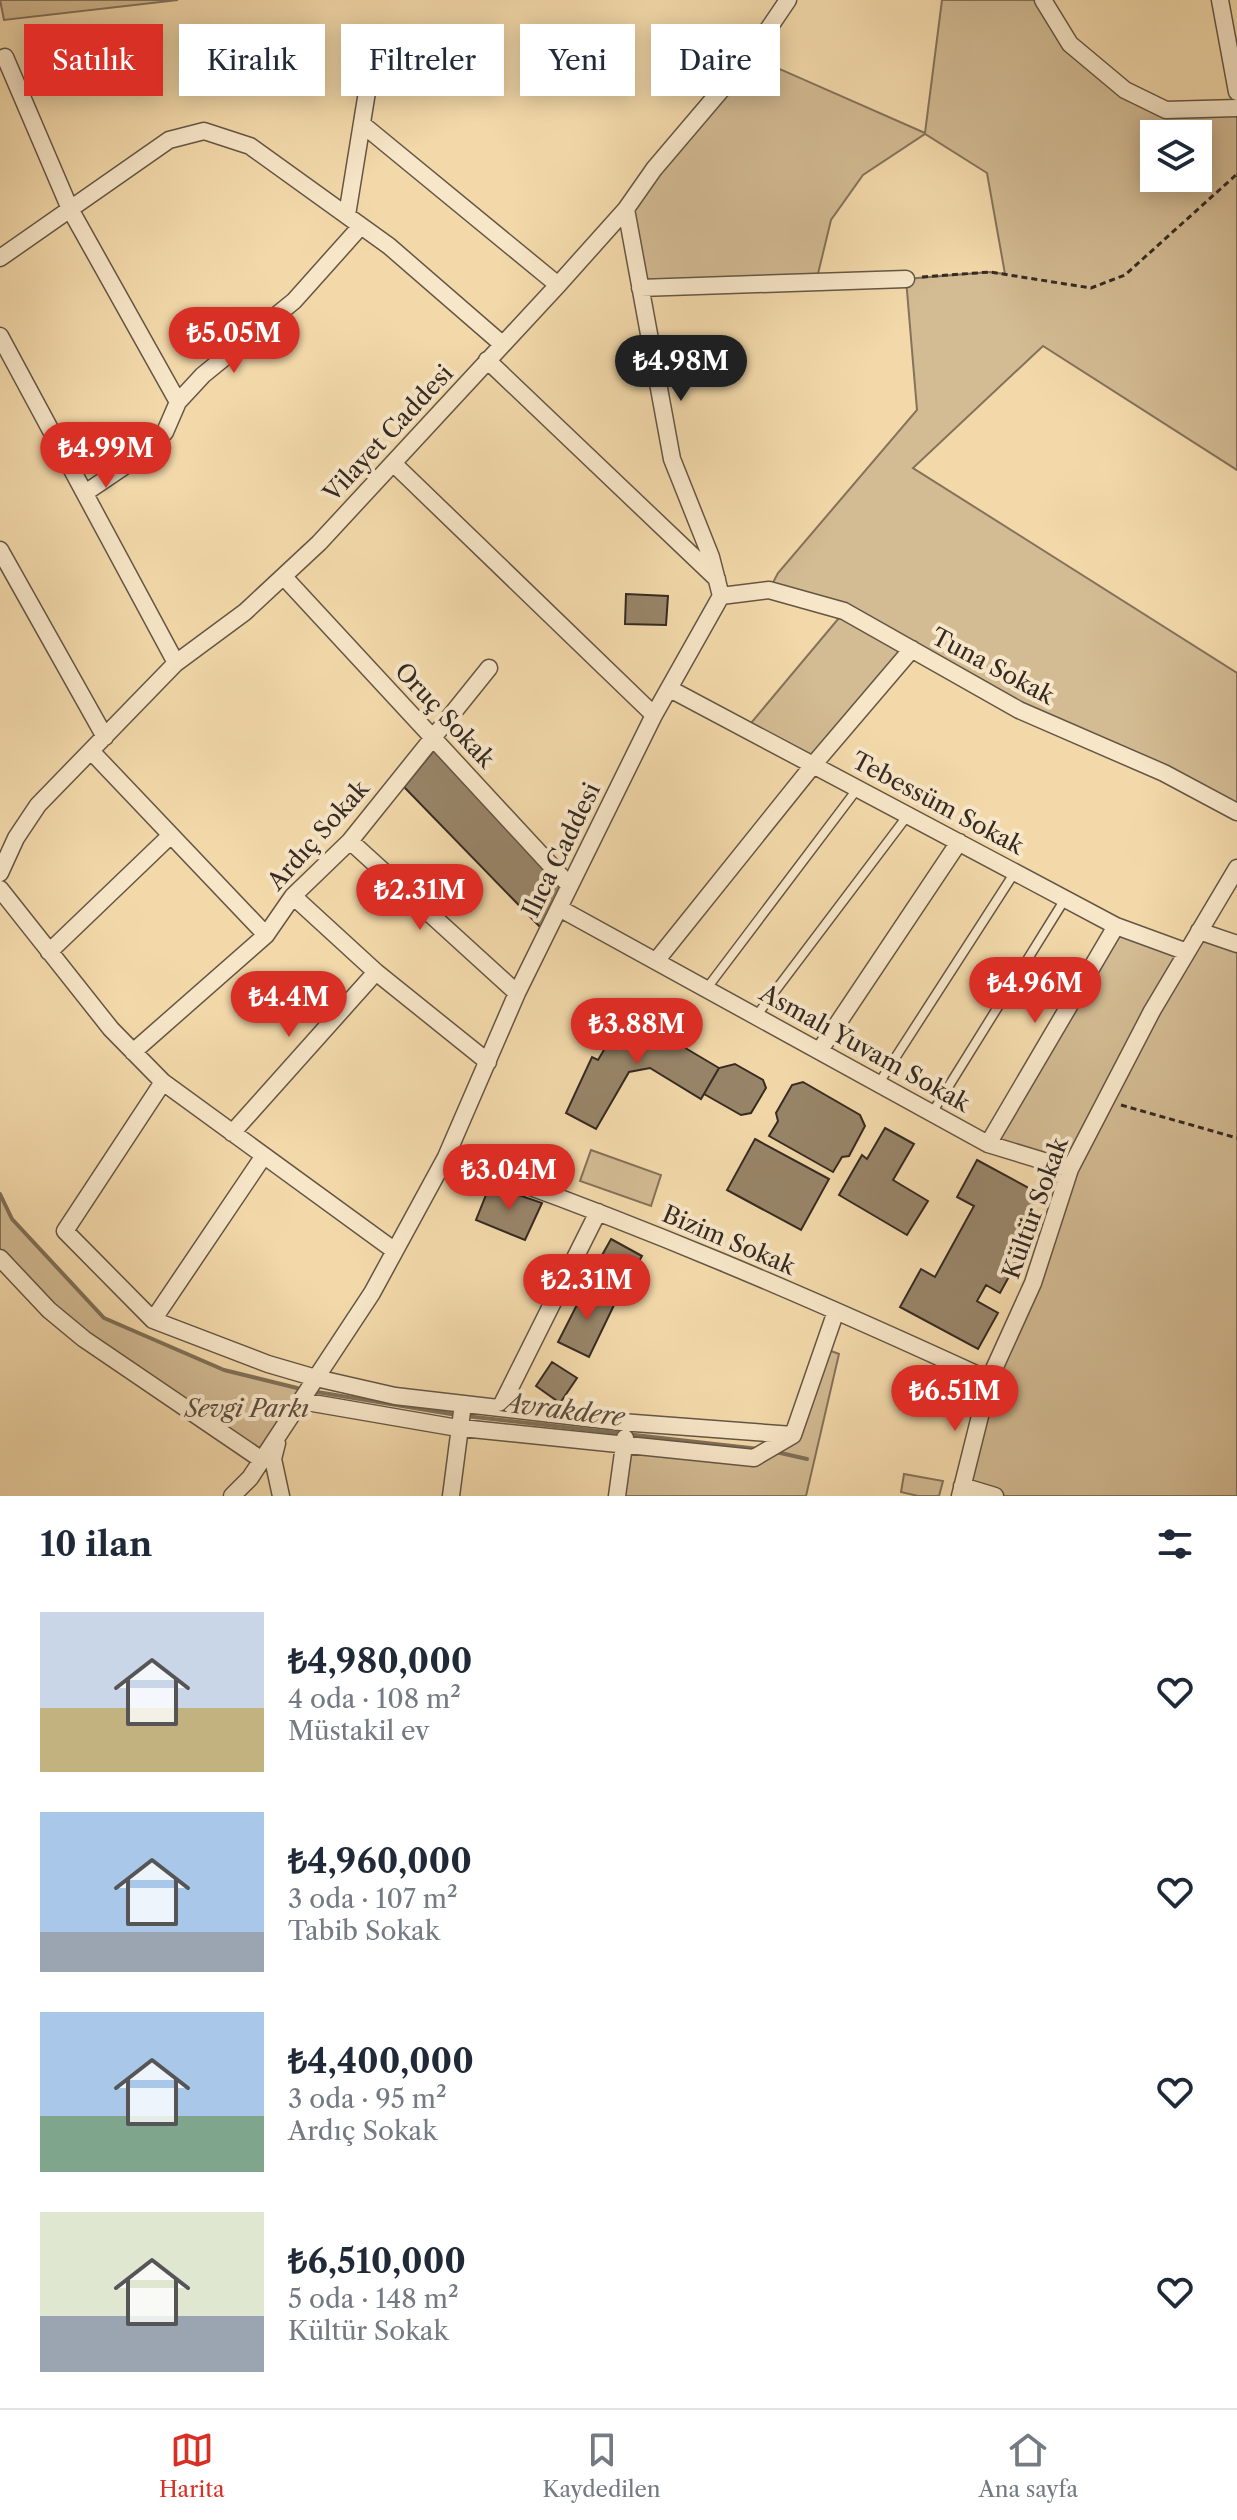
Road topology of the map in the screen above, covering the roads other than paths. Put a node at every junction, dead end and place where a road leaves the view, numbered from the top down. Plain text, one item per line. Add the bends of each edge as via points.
1 (788, 0) edge
2 (1043, 0) edge
3 (1220, 0) edge
4 (5, 57) dead end
5 (1237, 92) edge
6 (366, 96) edge
7 (1237, 108) edge
8 (362, 124) junction
9 (70, 209) junction
10 (626, 209) junction
11 (354, 220) junction
12 (0, 258) edge
13 (906, 279) road end
14 (558, 285) junction
15 (640, 288) junction
16 (0, 336) edge
17 (502, 344) junction
18 (487, 360) junction
19 (178, 402) junction
20 (394, 464) junction
21 (85, 493) junction
22 (0, 550) edge
23 (284, 577) junction
24 (719, 588) junction
25 (912, 649) junction
26 (176, 663) junction
27 (489, 668) dead end
28 (670, 689) junction
29 (654, 715) junction
30 (105, 737) junction
31 (434, 737) junction
32 (91, 751) junction
33 (814, 764) junction
34 (858, 788) junction
35 (1237, 812) edge
36 (908, 814) junction
37 (171, 835) junction
38 (350, 841) junction
39 (959, 842) junction
40 (1237, 868) edge
41 (1015, 872) junction
42 (0, 873) edge
43 (570, 886) junction
44 (0, 889) edge
45 (293, 896) junction
46 (1065, 899) junction
47 (559, 908) junction
48 (1116, 926) junction
49 (1199, 931) junction
50 (266, 935) junction
51 (1237, 944) edge
52 (49, 952) junction
53 (1187, 952) junction
54 (656, 961) junction
55 (376, 972) junction
56 (707, 988) junction
57 (517, 993) junction
58 (757, 1015) junction
59 (820, 1050) junction
60 (133, 1052) junction
61 (488, 1062) junction
62 (163, 1082) junction
63 (879, 1083) junction
64 (932, 1113) junction
65 (232, 1133) junction
66 (988, 1144) junction
67 (263, 1157) junction
68 (446, 1157) junction
69 (1070, 1169) junction
70 (598, 1212) junction
71 (395, 1251) junction
72 (0, 1258) edge
73 (836, 1311) junction
74 (153, 1320) junction
75 (316, 1378) junction
76 (989, 1380) junction
77 (301, 1401) junction
78 (463, 1404) junction
79 (500, 1408) junction
80 (627, 1423) junction
81 (460, 1428) junction
82 (280, 1433) junction
83 (793, 1435) junction
84 (624, 1446) junction
85 (262, 1460) junction
86 (961, 1491) edge
87 (232, 1496) edge
88 (281, 1496) edge
89 (451, 1496) edge
90 (617, 1496) edge
91 (995, 1496) edge

1 - 10 street, Vilayet Caddesi via 750,56
2 - 7 street via 1070,44 1125,90 1166,110
3 - 5 street
4 - 9 street
6 - 8 street
8 - 11 street
8 - 14 street
9 - 11 street via 169,140 204,131 250,146
9 - 12 street
9 - 19 street
10 - 14 street, Vilayet Caddesi
10 - 15 street
11 - 17 street
11 - 19 street via 294,301
13 - 15 street
14 - 17 street, Vilayet Caddesi
15 - 24 street via 672,459
16 - 21 street
17 - 18 street, Vilayet Caddesi
18 - 20 street, Vilayet Caddesi
18 - 24 street
19 - 21 street via 165,432 150,449
20 - 23 street, Vilayet Caddesi
20 - 29 street
21 - 26 street
22 - 30 street
23 - 26 street, Vilayet Caddesi
23 - 31 street, Oruç Sokak
24 - 25 street, Tuna Sokak via 769,590 844,611
24 - 28 street, Ilıca Caddesi
25 - 33 street
25 - 35 street, Tuna Sokak via 1019,710 1164,773
26 - 30 street, Vilayet Caddesi
27 - 31 street, Ardıç Sokak
28 - 29 street, Ilıca Caddesi
28 - 33 street, Tebessüm Sokak
29 - 43 street, Ilıca Caddesi
30 - 32 street, Vilayet Caddesi
31 - 38 street, Ardıç Sokak
31 - 43 street, Oruç Sokak
32 - 37 street
32 - 42 street, Vilayet Caddesi via 38,805
33 - 34 street, Tebessüm Sokak
33 - 54 street
34 - 36 street, Tebessüm Sokak
34 - 56 lane
36 - 39 street, Tebessüm Sokak
36 - 58 lane
37 - 50 street
37 - 52 street
38 - 45 street, Ardıç Sokak
38 - 57 street
39 - 41 street, Tebessüm Sokak
39 - 59 street
40 - 49 street, Kültür Sokak
41 - 46 street, Tebessüm Sokak
41 - 63 lane
43 - 47 street, Ilıca Caddesi
44 - 52 street
45 - 50 street, Ardıç Sokak
45 - 55 street
46 - 48 street, Tebessüm Sokak
46 - 64 lane
47 - 54 street, Asmalı Yuvam Sokak
47 - 57 street, Ilıca Caddesi
48 - 53 street, Tebessüm Sokak
48 - 66 street
49 - 51 street
49 - 53 street, Kültür Sokak
50 - 60 street, Ardıç Sokak
52 - 60 street
53 - 69 street, Kültür Sokak
54 - 56 street, Asmalı Yuvam Sokak
55 - 61 street
55 - 65 street
56 - 58 street, Asmalı Yuvam Sokak
57 - 61 street, Ilıca Caddesi
58 - 59 street, Asmalı Yuvam Sokak
59 - 63 street, Asmalı Yuvam Sokak
60 - 62 street
61 - 68 street, Ilıca Caddesi
62 - 65 street
62 - 74 street via 65,1231
63 - 64 street, Asmalı Yuvam Sokak
64 - 66 street, Asmalı Yuvam Sokak
65 - 67 street
66 - 69 street, Asmalı Yuvam Sokak
67 - 71 street
67 - 74 street
68 - 70 street, Bizim Sokak
68 - 71 street, Ilıca Caddesi
69 - 76 street, Kültür Sokak via 1033,1283
70 - 73 street, Bizim Sokak
70 - 79 street
71 - 75 street, Ilıca Caddesi
72 - 85 street via 84,1339
73 - 76 street, Bizim Sokak
73 - 83 street
74 - 75 street
75 - 77 street, Ilıca Caddesi
75 - 78 street
76 - 86 street, Kültür Sokak
77 - 81 street
77 - 82 street, Ilıca Caddesi
78 - 79 street
78 - 81 street
79 - 80 street
80 - 83 street
80 - 84 street
81 - 84 street
81 - 89 street
82 - 85 street, Ilıca Caddesi
82 - 88 street via 273,1459
83 - 84 street via 754,1458
84 - 90 street
85 - 87 street, Ilıca Caddesi
86 - 91 street

